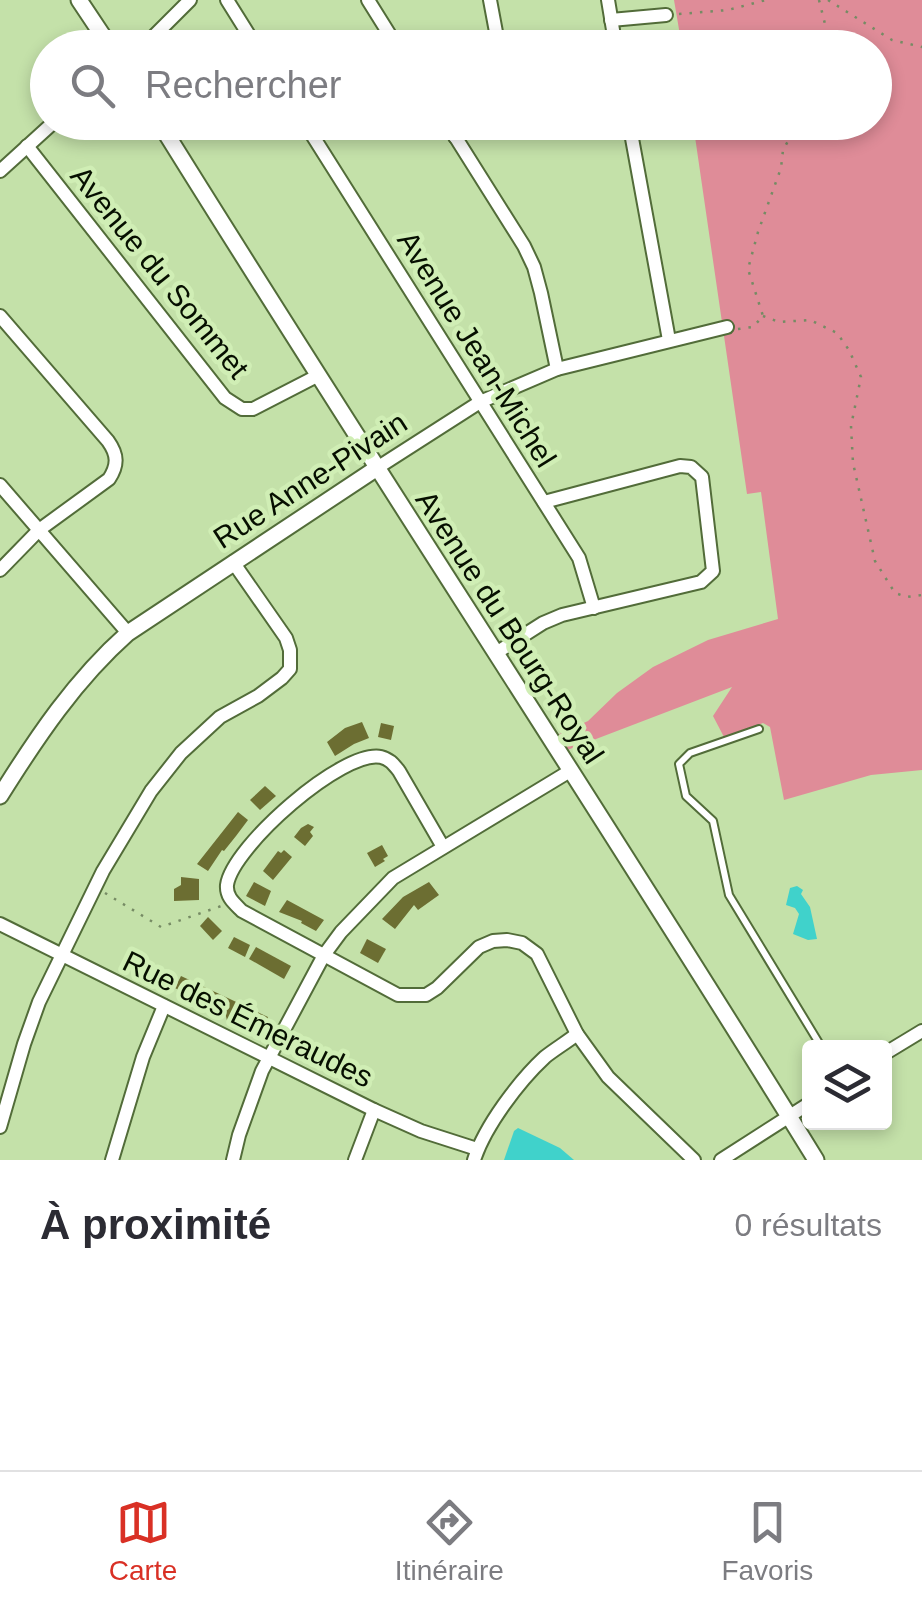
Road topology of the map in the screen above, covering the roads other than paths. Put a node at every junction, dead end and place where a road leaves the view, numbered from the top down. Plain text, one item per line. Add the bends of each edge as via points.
1 (80, 0) edge
2 (190, 0) edge
3 (227, 0) edge
4 (368, 0) edge
5 (490, 0) edge
6 (608, 0) edge
7 (666, 16) road end
8 (611, 20) junction
9 (100, 30) edge
10 (160, 30) edge
11 (246, 30) edge
12 (387, 30) edge
13 (496, 30) edge
14 (613, 30) edge
15 (34, 140) edge
16 (170, 140) edge
17 (315, 140) edge
18 (457, 140) edge
19 (631, 140) edge
20 (27, 146) junction
21 (0, 171) edge
22 (0, 316) edge
23 (727, 327) road end
24 (669, 340) junction
25 (558, 369) junction
26 (317, 376) junction
27 (480, 402) junction
28 (376, 468) junction
29 (0, 485) edge
30 (544, 502) junction
31 (39, 530) junction
32 (233, 562) junction
33 (0, 570) edge
34 (594, 608) junction
35 (128, 633) junction
36 (496, 653) junction
37 (758, 729) dead end
38 (570, 770) junction
39 (0, 796) edge
40 (443, 847) junction
41 (0, 924) edge
42 (62, 955) junction
43 (324, 955) junction
44 (164, 1006) junction
45 (922, 1030) edge
46 (577, 1034) junction
47 (817, 1040) edge
48 (892, 1049) edge
49 (270, 1057) junction
50 (802, 1108) edge
51 (374, 1110) junction
52 (789, 1117) junction
53 (0, 1128) edge
54 (476, 1154) edge
55 (112, 1160) edge
56 (232, 1160) edge
57 (355, 1160) edge
58 (694, 1160) edge
59 (721, 1160) edge
60 (816, 1160) edge

1 - 9 street
2 - 10 street
3 - 11 street
4 - 12 street
5 - 13 street
6 - 8 street
7 - 8 street
8 - 14 street
15 - 20 street
16 - 26 street, Avenue du Bourg-Royal
17 - 27 street, Avenue Jean-Michel
18 - 25 street via 534,267
19 - 24 street
20 - 21 street
20 - 26 street, Avenue du Sommet via 225,398 253,409
22 - 31 street via 108,442 116,460 109,479
23 - 24 street, Rue Anne-Pivain
24 - 25 street, Rue Anne-Pivain
25 - 27 street, Rue Anne-Pivain
26 - 28 street, Avenue du Bourg-Royal
27 - 28 street, Rue Anne-Pivain
27 - 30 street, Avenue Jean-Michel
28 - 32 street, Rue Anne-Pivain
28 - 36 street, Avenue du Bourg-Royal
29 - 31 street
30 - 34 street, Avenue Jean-Michel via 579,558
30 - 34 street via 680,466 702,478 714,572
31 - 33 street
31 - 35 street
32 - 35 street, Rue Anne-Pivain
32 - 42 street via 286,638 290,670 220,717 181,753 151,791
34 - 36 street via 543,623
35 - 39 street, Rue Anne-Pivain via 65,699
36 - 38 street, Avenue du Bourg-Royal
37 - 47 lane via 690,753 679,764 681,781 686,796 714,822 730,895
38 - 40 street
38 - 52 street, Avenue du Bourg-Royal
40 - 43 street via 393,878
40 - 43 street via 399,771 380,757 354,761 293,801 231,872 228,893 242,910
41 - 42 street, Rue des Émeraudes
42 - 44 street, Rue des Émeraudes
42 - 53 street via 39,1002
43 - 46 street via 398,995 412,996 437,988 480,947 522,943 537,954
43 - 49 street
44 - 49 street, Rue des Émeraudes
44 - 55 street
45 - 48 street
46 - 54 street via 544,1058 507,1100
46 - 58 street via 608,1077
49 - 51 street, Rue des Émeraudes
49 - 56 street
50 - 52 street
51 - 54 street, Rue des Émeraudes
51 - 57 street
52 - 59 street
52 - 60 street, Avenue du Bourg-Royal

